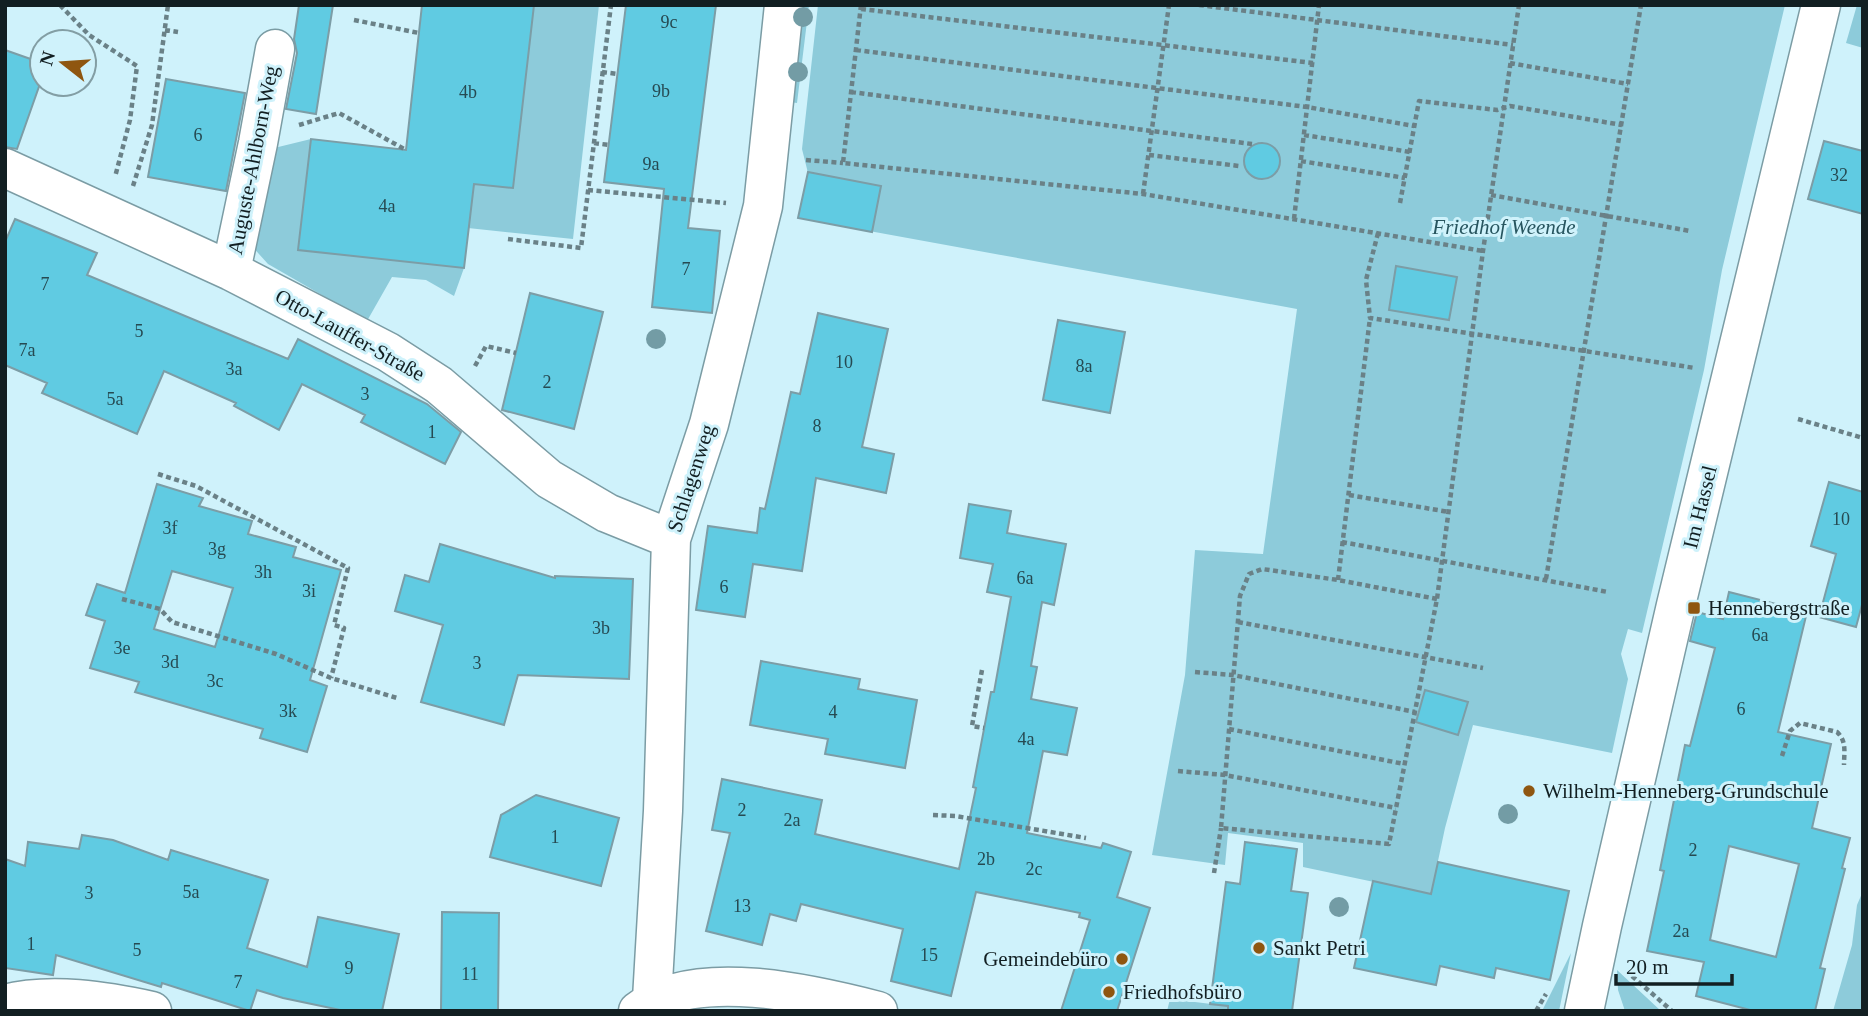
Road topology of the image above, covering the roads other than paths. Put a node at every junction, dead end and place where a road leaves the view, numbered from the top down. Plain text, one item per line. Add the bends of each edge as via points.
1 (784, 5) edge
2 (1821, 5) edge
3 (275, 49) dead end
4 (5, 168) edge
5 (231, 271) junction
6 (671, 539) junction
7 (5, 1004) edge
8 (645, 1005) edge
9 (152, 1011) edge
10 (877, 1011) edge
11 (1584, 1011) edge

1 - 6 street, Schlagenweg via 763,206 709,425
2 - 11 street, Im Hassel
3 - 5 street, Auguste-Ahlborn-Weg
4 - 5 street, Otto-Lauffer-Straße
5 - 6 street, Otto-Lauffer-Straße via 388,352 439,385 549,479 607,513
6 - 8 street, Schlagenweg via 663,811
7 - 9 street via 77,999
8 - 10 street via 690,988 721,986 775,991

